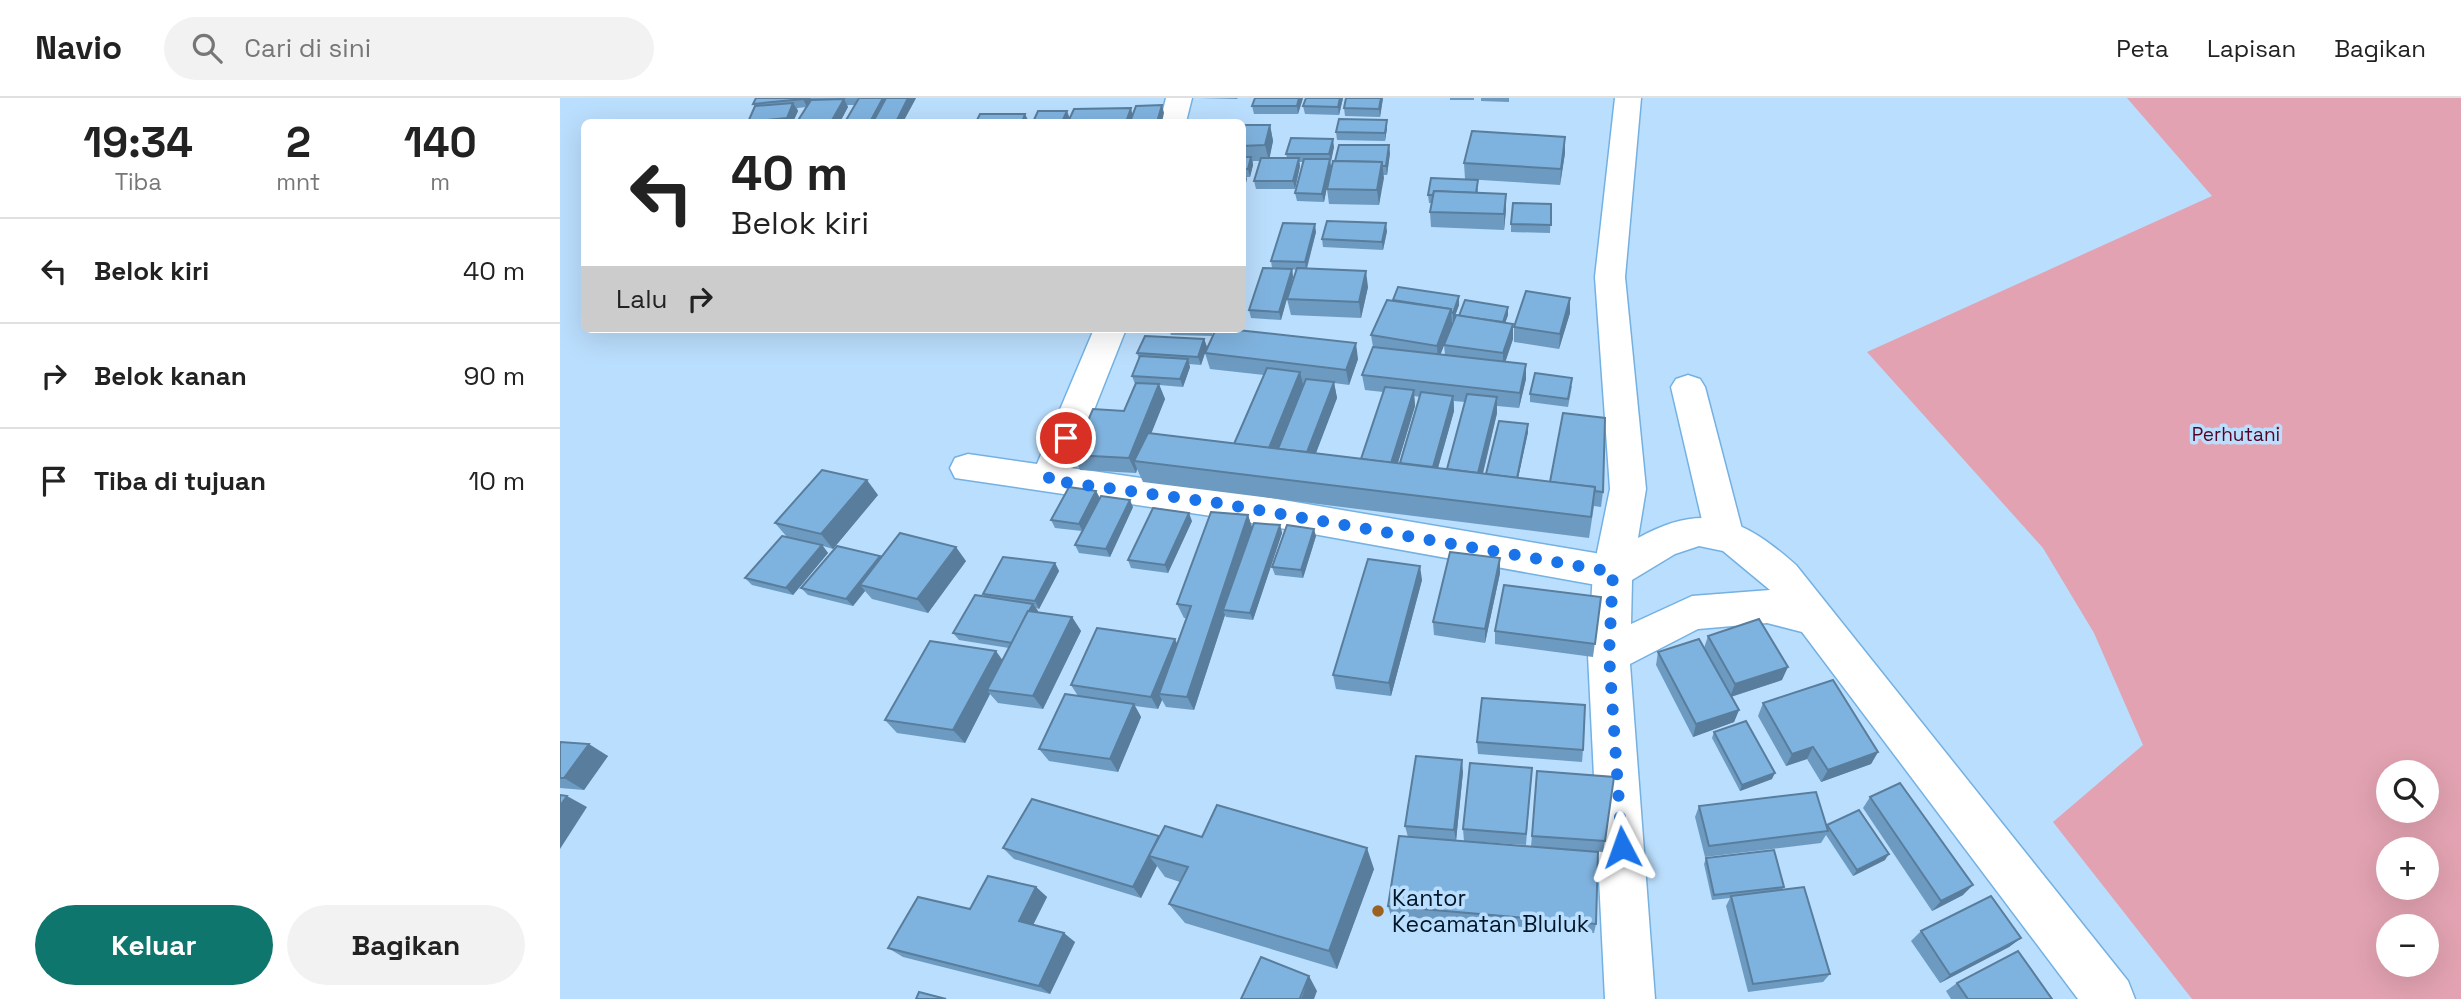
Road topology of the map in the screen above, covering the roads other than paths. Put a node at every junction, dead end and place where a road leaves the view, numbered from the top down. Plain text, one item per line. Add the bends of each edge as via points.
1 (1179, 98) edge
2 (1628, 98) edge
3 (1174, 119) edge
4 (1108, 333) edge
5 (1688, 387) dead end
6 (968, 468) dead end
7 (1048, 480) junction
8 (1724, 533) junction
9 (1613, 572) junction
10 (1813, 618) junction
11 (1609, 655) junction
12 (1630, 999) edge
13 (2110, 999) edge

1 - 3 street
2 - 9 street via 1610,277 1628,489
4 - 7 street
5 - 8 street
6 - 7 street
7 - 9 street via 1218,503
8 - 9 street via 1695,529 1675,534
8 - 10 street via 1753,548
9 - 11 street
10 - 11 street via 1767,606 1692,613
10 - 13 street
11 - 12 street

